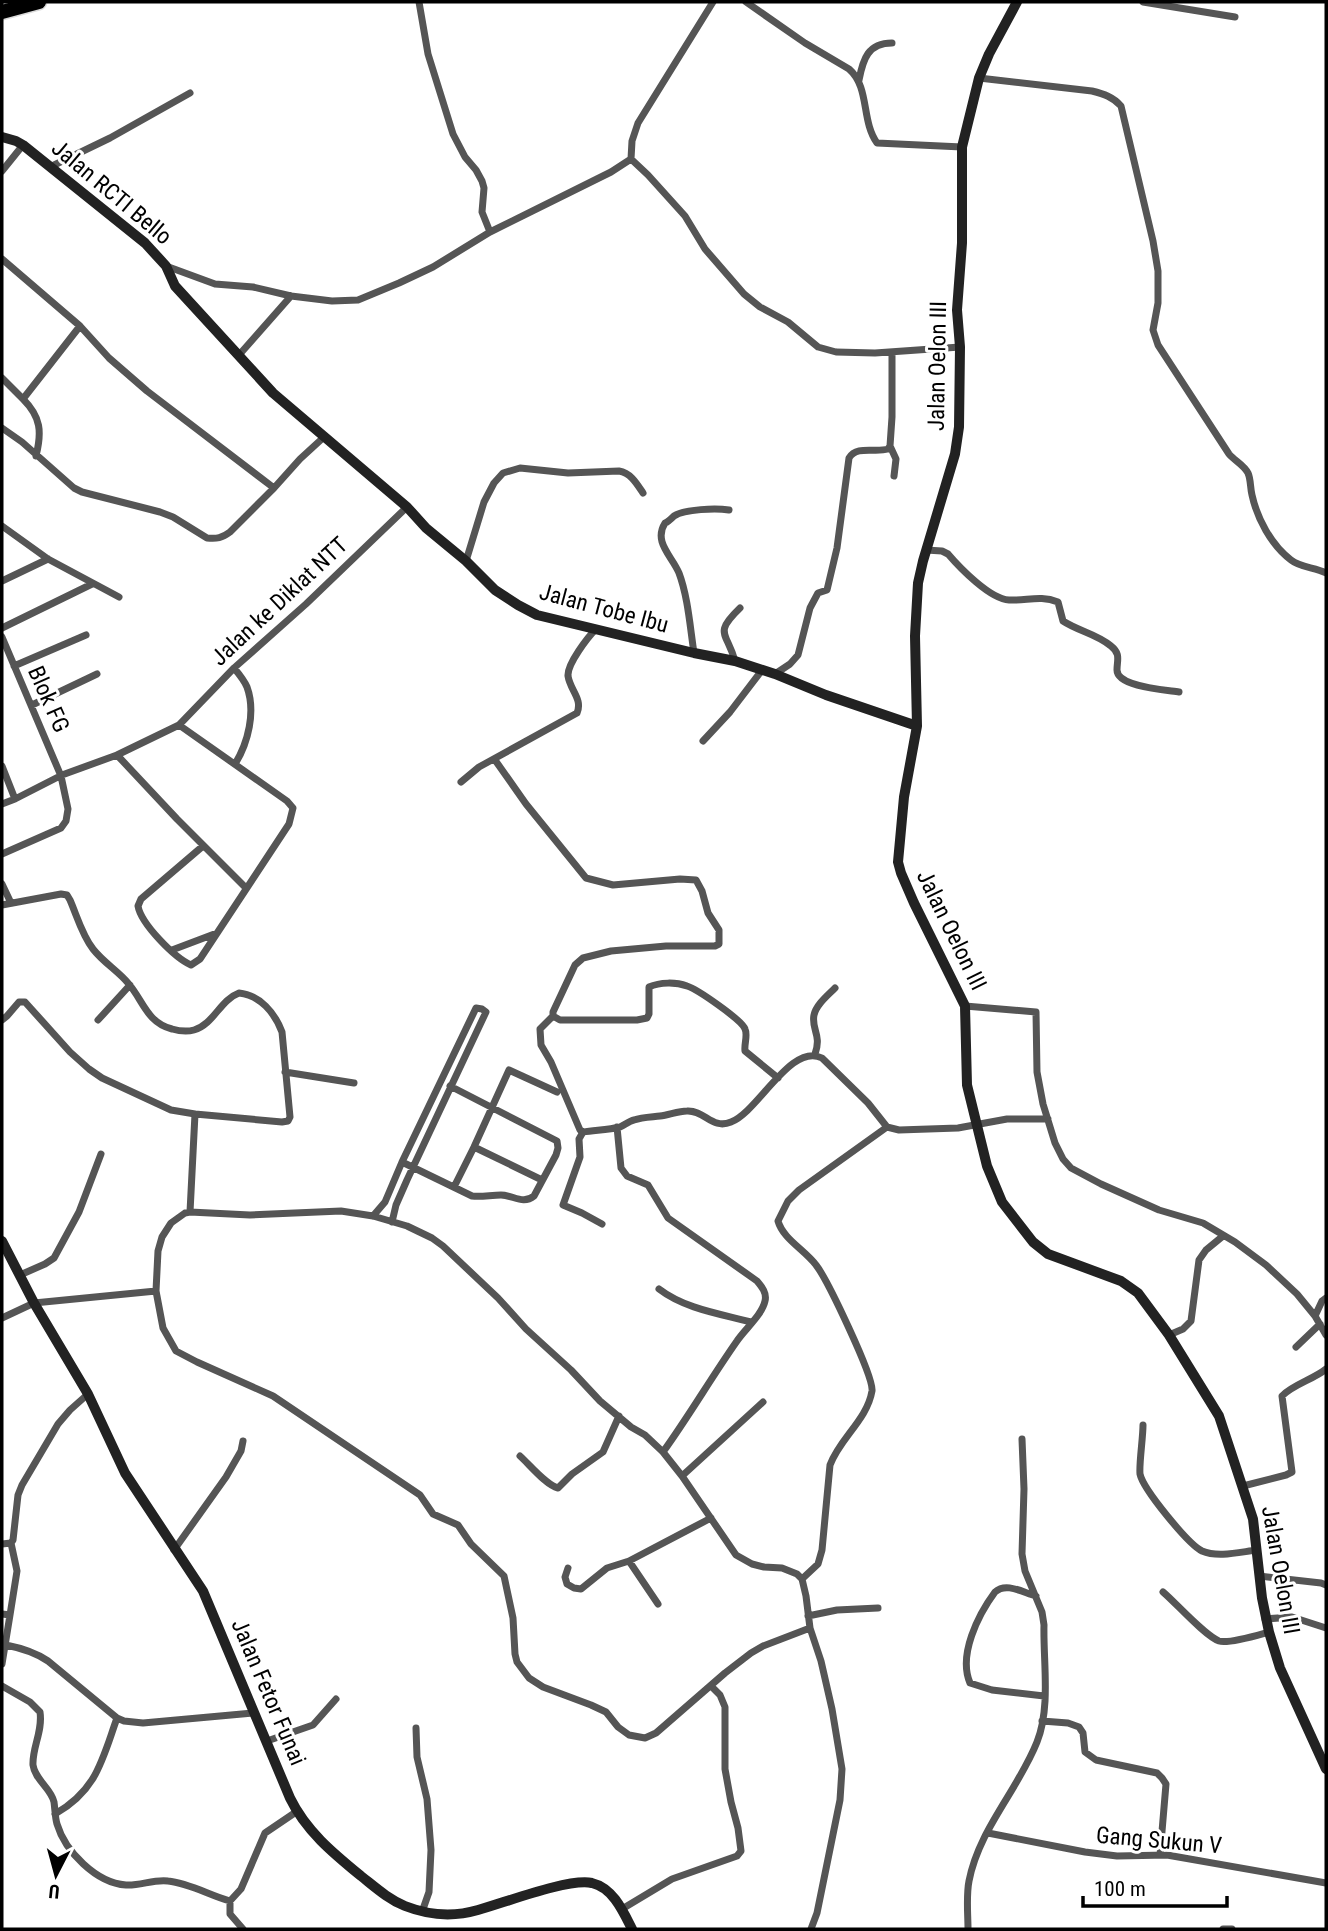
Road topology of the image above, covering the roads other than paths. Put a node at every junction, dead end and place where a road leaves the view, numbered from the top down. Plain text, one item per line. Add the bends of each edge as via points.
1 (39, 2) edge
2 (419, 2) edge
3 (713, 2) edge
4 (747, 2) edge
5 (1017, 2) edge
6 (1143, 2) edge
7 (1183, 5) edge
8 (2, 12) edge
9 (1235, 17) dead end
10 (892, 43) dead end
11 (979, 78) junction
12 (858, 80) junction
13 (190, 93) dead end
14 (2, 137) edge
15 (23, 145) junction
16 (961, 147) junction
17 (631, 159) junction
18 (50, 167) junction
19 (2, 170) edge
20 (490, 232) junction
21 (2, 259) edge
22 (166, 266) junction
23 (290, 296) junction
24 (80, 326) junction
25 (960, 346) junction
26 (892, 352) junction
27 (239, 355) junction
28 (2, 378) edge
29 (23, 399) junction
30 (2, 428) edge
31 (324, 437) junction
32 (890, 446) junction
33 (36, 456) junction
34 (894, 476) dead end
35 (274, 488) junction
36 (643, 493) dead end
37 (407, 507) junction
38 (729, 510) dead end
39 (4, 530) edge
40 (926, 550) junction
41 (48, 559) junction
42 (466, 561) junction
43 (1326, 573) edge
44 (2, 581) edge
45 (92, 584) junction
46 (119, 597) dead end
47 (740, 608) dead end
48 (2, 628) edge
49 (597, 628) junction
50 (86, 635) dead end
51 (2, 637) edge
52 (694, 653) junction
53 (735, 661) junction
54 (14, 666) junction
55 (234, 668) junction
56 (762, 670) junction
57 (97, 674) dead end
58 (775, 674) junction
59 (1180, 692) dead end
60 (32, 705) junction
61 (179, 725) junction
62 (917, 726) junction
63 (703, 741) dead end
64 (117, 755) junction
65 (495, 760) junction
66 (235, 764) junction
67 (2, 766) edge
68 (61, 776) junction
69 (461, 782) dead end
70 (15, 799) junction
71 (2, 804) edge
72 (203, 846) junction
73 (2, 854) edge
74 (2, 884) edge
75 (246, 888) junction
76 (11, 903) junction
77 (2, 905) edge
78 (218, 933) junction
79 (172, 950) junction
80 (130, 985) junction
81 (835, 988) dead end
82 (965, 1006) junction
83 (553, 1016) junction
84 (2, 1020) edge
85 (98, 1020) dead end
86 (815, 1054) junction
87 (285, 1072) junction
88 (778, 1078) junction
89 (441, 1082) junction
90 (354, 1083) dead end
91 (450, 1086) junction
92 (557, 1091) dead end
93 (492, 1108) junction
94 (195, 1114) junction
95 (1048, 1119) junction
96 (977, 1125) junction
97 (887, 1127) junction
98 (617, 1128) junction
99 (583, 1132) junction
100 (474, 1147) junction
101 (101, 1154) dead end
102 (402, 1162) junction
103 (414, 1168) junction
104 (542, 1180) junction
105 (454, 1187) junction
106 (190, 1212) junction
107 (373, 1216) junction
108 (392, 1222) junction
109 (602, 1224) dead end
110 (1223, 1236) junction
111 (2, 1241) edge
112 (20, 1275) junction
113 (659, 1289) dead end
114 (156, 1291) junction
115 (1326, 1298) edge
116 (34, 1303) junction
117 (2, 1318) edge
118 (1318, 1320) junction
119 (751, 1322) junction
120 (1169, 1335) junction
121 (1326, 1335) edge
122 (1296, 1347) dead end
123 (1326, 1368) edge
124 (88, 1395) junction
125 (763, 1402) dead end
126 (620, 1416) junction
127 (1143, 1425) dead end
128 (1022, 1439) dead end
129 (243, 1441) dead end
130 (663, 1452) junction
131 (520, 1456) dead end
132 (682, 1476) junction
133 (1243, 1486) junction
134 (711, 1518) junction
135 (11, 1543) junction
136 (2, 1544) edge
137 (174, 1550) junction
138 (1257, 1550) junction
139 (629, 1561) junction
140 (568, 1568) dead end
141 (1259, 1576) junction
142 (802, 1579) junction
143 (1326, 1585) edge
144 (1163, 1592) dead end
145 (1036, 1596) junction
146 (658, 1604) dead end
147 (877, 1608) dead end
148 (6, 1615) edge
149 (808, 1616) junction
150 (1265, 1619) junction
151 (810, 1628) junction
152 (1326, 1628) edge
153 (1269, 1632) junction
154 (6, 1645) junction
155 (2, 1664) edge
156 (2, 1686) edge
157 (712, 1686) junction
158 (1044, 1696) junction
159 (336, 1699) dead end
160 (254, 1713) junction
161 (117, 1718) junction
162 (1042, 1721) junction
163 (416, 1728) dead end
164 (267, 1741) junction
165 (1326, 1769) edge
166 (296, 1812) junction
167 (55, 1814) junction
168 (988, 1833) junction
169 (1160, 1855) junction
170 (1326, 1883) edge
171 (230, 1900) junction
172 (622, 1909) junction
173 (422, 1912) junction
174 (243, 1929) edge
175 (632, 1929) edge
176 (811, 1929) edge
177 (968, 1929) edge
178 (1223, 1929) edge
179 (1232, 1929) edge

1 - 8 highway
2 - 20 street via 428,54 453,134 482,181 482,209
3 - 17 street via 638,123
4 - 12 street via 849,69
5 - 11 street, Jalan Oelon III
6 - 7 street
7 - 9 street
10 - 12 street via 877,46 864,58
11 - 16 street, Jalan Oelon III
11 - 43 street via 1092,91 1121,106 1153,241 1158,303 1153,330 1158,345 1229,454 1249,474 1265,530 1291,560
12 - 16 street via 877,143
13 - 18 street
14 - 15 street, Jalan RCTI Bello
15 - 18 street, Jalan RCTI Bello
15 - 19 street
16 - 25 street, Jalan Oelon III
17 - 20 street
17 - 26 street via 685,216 705,249 752,301 826,350
18 - 22 street, Jalan RCTI Bello via 145,243
20 - 23 street via 433,267 368,297 348,301
21 - 24 street
22 - 23 street via 215,284
22 - 27 street, Jalan RCTI Bello via 175,286
23 - 27 street
24 - 29 street
24 - 35 street via 147,391
25 - 26 street
25 - 40 street, Jalan Oelon III via 955,454
26 - 32 street
27 - 31 street, Jalan Tobe Ibu via 273,393
28 - 29 street
29 - 33 street via 36,415 40,440
30 - 33 street
31 - 35 street
31 - 37 street, Jalan Tobe Ibu
32 - 34 street via 896,459
32 - 58 street via 851,455 828,590 815,596 795,660
33 - 35 street via 82,492 173,517 207,538 222,538
36 - 42 street via 620,471 512,469 498,476 489,493
37 - 42 street, Jalan Tobe Ibu
37 - 55 street, Jalan ke Diklat NTT
38 - 52 street via 683,513 665,523 661,532 678,572
39 - 41 street
40 - 59 street via 948,554 998,597 1058,602 1063,621 1117,652 1120,679
40 - 62 street, Jalan Oelon III via 915,617
41 - 44 street
41 - 45 street
42 - 49 street, Jalan Tobe Ibu via 495,590 537,615
45 - 46 street
45 - 48 street
47 - 53 street via 723,631
49 - 52 street, Jalan Tobe Ibu
49 - 65 street via 568,673 580,704 577,713
50 - 54 street
51 - 54 street, Blok FG
52 - 53 street, Jalan Tobe Ibu
53 - 56 street, Jalan Tobe Ibu
54 - 60 street, Blok FG
55 - 61 street, Jalan ke Diklat NTT
55 - 66 street via 246,685 250,708 246,740
56 - 58 street, Jalan Tobe Ibu
56 - 63 street
57 - 60 street
58 - 62 street, Jalan Tobe Ibu
60 - 68 street, Blok FG
61 - 64 street, Jalan ke Diklat NTT
61 - 66 street
62 - 82 street, Jalan Oelon III via 898,862
64 - 68 street, Jalan ke Diklat NTT
64 - 72 street
65 - 69 street
65 - 83 street via 586,878 613,885 696,880 721,934 715,946 666,946 583,958 575,965
66 - 75 street via 293,808 289,824
67 - 70 street
68 - 70 street, Jalan ke Diklat NTT
68 - 73 street, Blok FG via 68,809 64,824
70 - 71 street, Jalan ke Diklat NTT
72 - 75 street
72 - 79 street via 138,906 142,918
74 - 76 street
75 - 78 street
76 - 77 street
76 - 80 street via 67,895 91,948
78 - 79 street
78 - 79 street via 196,964
80 - 85 street
80 - 87 street via 153,1019 176,1030 204,1026 235,994 251,996 264,1004 280,1026
81 - 86 street via 814,1014 819,1044
82 - 95 street via 1035,1012 1037,1072
82 - 96 street, Jalan Oelon III via 966,1075
83 - 88 street via 560,1020 638,1020 649,1014 649,987 689,986 742,1025 745,1051
83 - 99 street via 541,1029 541,1045
84 - 94 street via 19,1002 25,1002 70,1052 102,1078 171,1110
86 - 88 street via 799,1058
86 - 97 street
87 - 90 street
87 - 94 street via 288,1121
88 - 98 street via 732,1122 719,1124 687,1111 637,1119
89 - 91 street via 443,1088
89 - 91 street via 476,1009 482,1009 486,1012
89 - 102 street
91 - 93 street
91 - 103 street
92 - 93 street via 509,1070
93 - 100 street
93 - 104 street via 557,1141 556,1155
94 - 106 street
95 - 96 street
95 - 110 street via 1055,1143 1071,1168 1159,1210 1203,1223
96 - 97 street
96 - 120 street, Jalan Oelon III via 997,1191 1033,1242 1048,1254 1131,1287
97 - 142 street via 799,1190 778,1221 783,1232 817,1265 872,1382 862,1414 830,1465 822,1550 818,1563
98 - 99 street
98 - 119 street via 624,1173 648,1185 668,1218 763,1289 765,1300
99 - 109 street via 580,1157 563,1205
100 - 104 street
100 - 105 street
101 - 112 street via 79,1212 54,1258
102 - 103 street
102 - 107 street via 385,1202
103 - 105 street
103 - 108 street
104 - 105 street via 530,1200 503,1194 472,1196
106 - 107 street via 341,1211
106 - 114 street via 177,1217 162,1237
107 - 108 street
108 - 126 street via 443,1246
110 - 118 street via 1266,1265
110 - 120 street via 1199,1260 1191,1321
111 - 112 street, Jalan Fetor Funai
112 - 116 street, Jalan Fetor Funai
113 - 119 street via 684,1304
114 - 116 street
114 - 157 street via 163,1328 176,1351 279,1400 420,1494 433,1514 458,1525 504,1576 515,1654 535,1683 606,1712 629,1735 645,1738
115 - 118 street
116 - 117 street
116 - 124 street, Jalan Fetor Funai
118 - 121 street
118 - 122 street
119 - 130 street
120 - 133 street, Jalan Oelon III via 1219,1416
123 - 133 street via 1282,1396 1292,1472
124 - 135 street via 63,1417 34,1462 18,1495
124 - 137 street, Jalan Fetor Funai via 125,1473
125 - 132 street
126 - 130 street
126 - 131 street via 603,1452 558,1488
127 - 138 street via 1141,1477 1188,1540 1210,1553
128 - 145 street via 1022,1554
129 - 137 street via 226,1477
130 - 132 street
132 - 134 street
133 - 138 street, Jalan Oelon III
134 - 139 street
134 - 142 street via 736,1555 752,1564 792,1571
135 - 136 street
135 - 148 street via 17,1570
137 - 160 street, Jalan Fetor Funai via 203,1591
138 - 141 street, Jalan Oelon III
139 - 140 street via 607,1569 581,1589 567,1584
139 - 146 street
141 - 143 street
141 - 150 street, Jalan Oelon III
142 - 149 street
144 - 153 street via 1218,1640
145 - 158 street via 1044,1625
145 - 158 street via 1007,1587 995,1592 971,1636 967,1672 971,1683 982,1688
147 - 149 street
148 - 154 street
149 - 151 street
150 - 152 street via 1292,1616
150 - 153 street, Jalan Oelon III
151 - 157 street via 763,1646
151 - 176 street via 832,1709 842,1769 840,1800
153 - 165 street, Jalan Oelon III via 1280,1668
154 - 155 street
154 - 161 street via 48,1661
156 - 167 street via 40,1712 33,1766 51,1794
157 - 172 street via 724,1707 725,1769 741,1851 672,1880
158 - 162 street
159 - 164 street via 313,1725
160 - 161 street via 143,1723
160 - 164 street, Jalan Fetor Funai
161 - 167 street via 91,1784
162 - 168 street via 1037,1741
162 - 169 street via 1079,1727 1086,1752 1096,1760 1163,1778
163 - 173 street via 416,1757 427,1799 431,1850 429,1892
164 - 166 street, Jalan Fetor Funai
166 - 171 street via 265,1833 241,1889
166 - 173 street, Jalan Fetor Funai via 318,1839 369,1883 392,1900
167 - 171 street via 61,1835 84,1867 107,1880 121,1885 170,1881
168 - 169 street, Gang Sukun V via 1085,1852
168 - 177 street via 969,1881
169 - 170 street, Gang Sukun V
171 - 174 street via 230,1914
172 - 173 street, Jalan Fetor Funai via 602,1887 582,1882 475,1911
172 - 175 street, Jalan Fetor Funai
178 - 179 street

